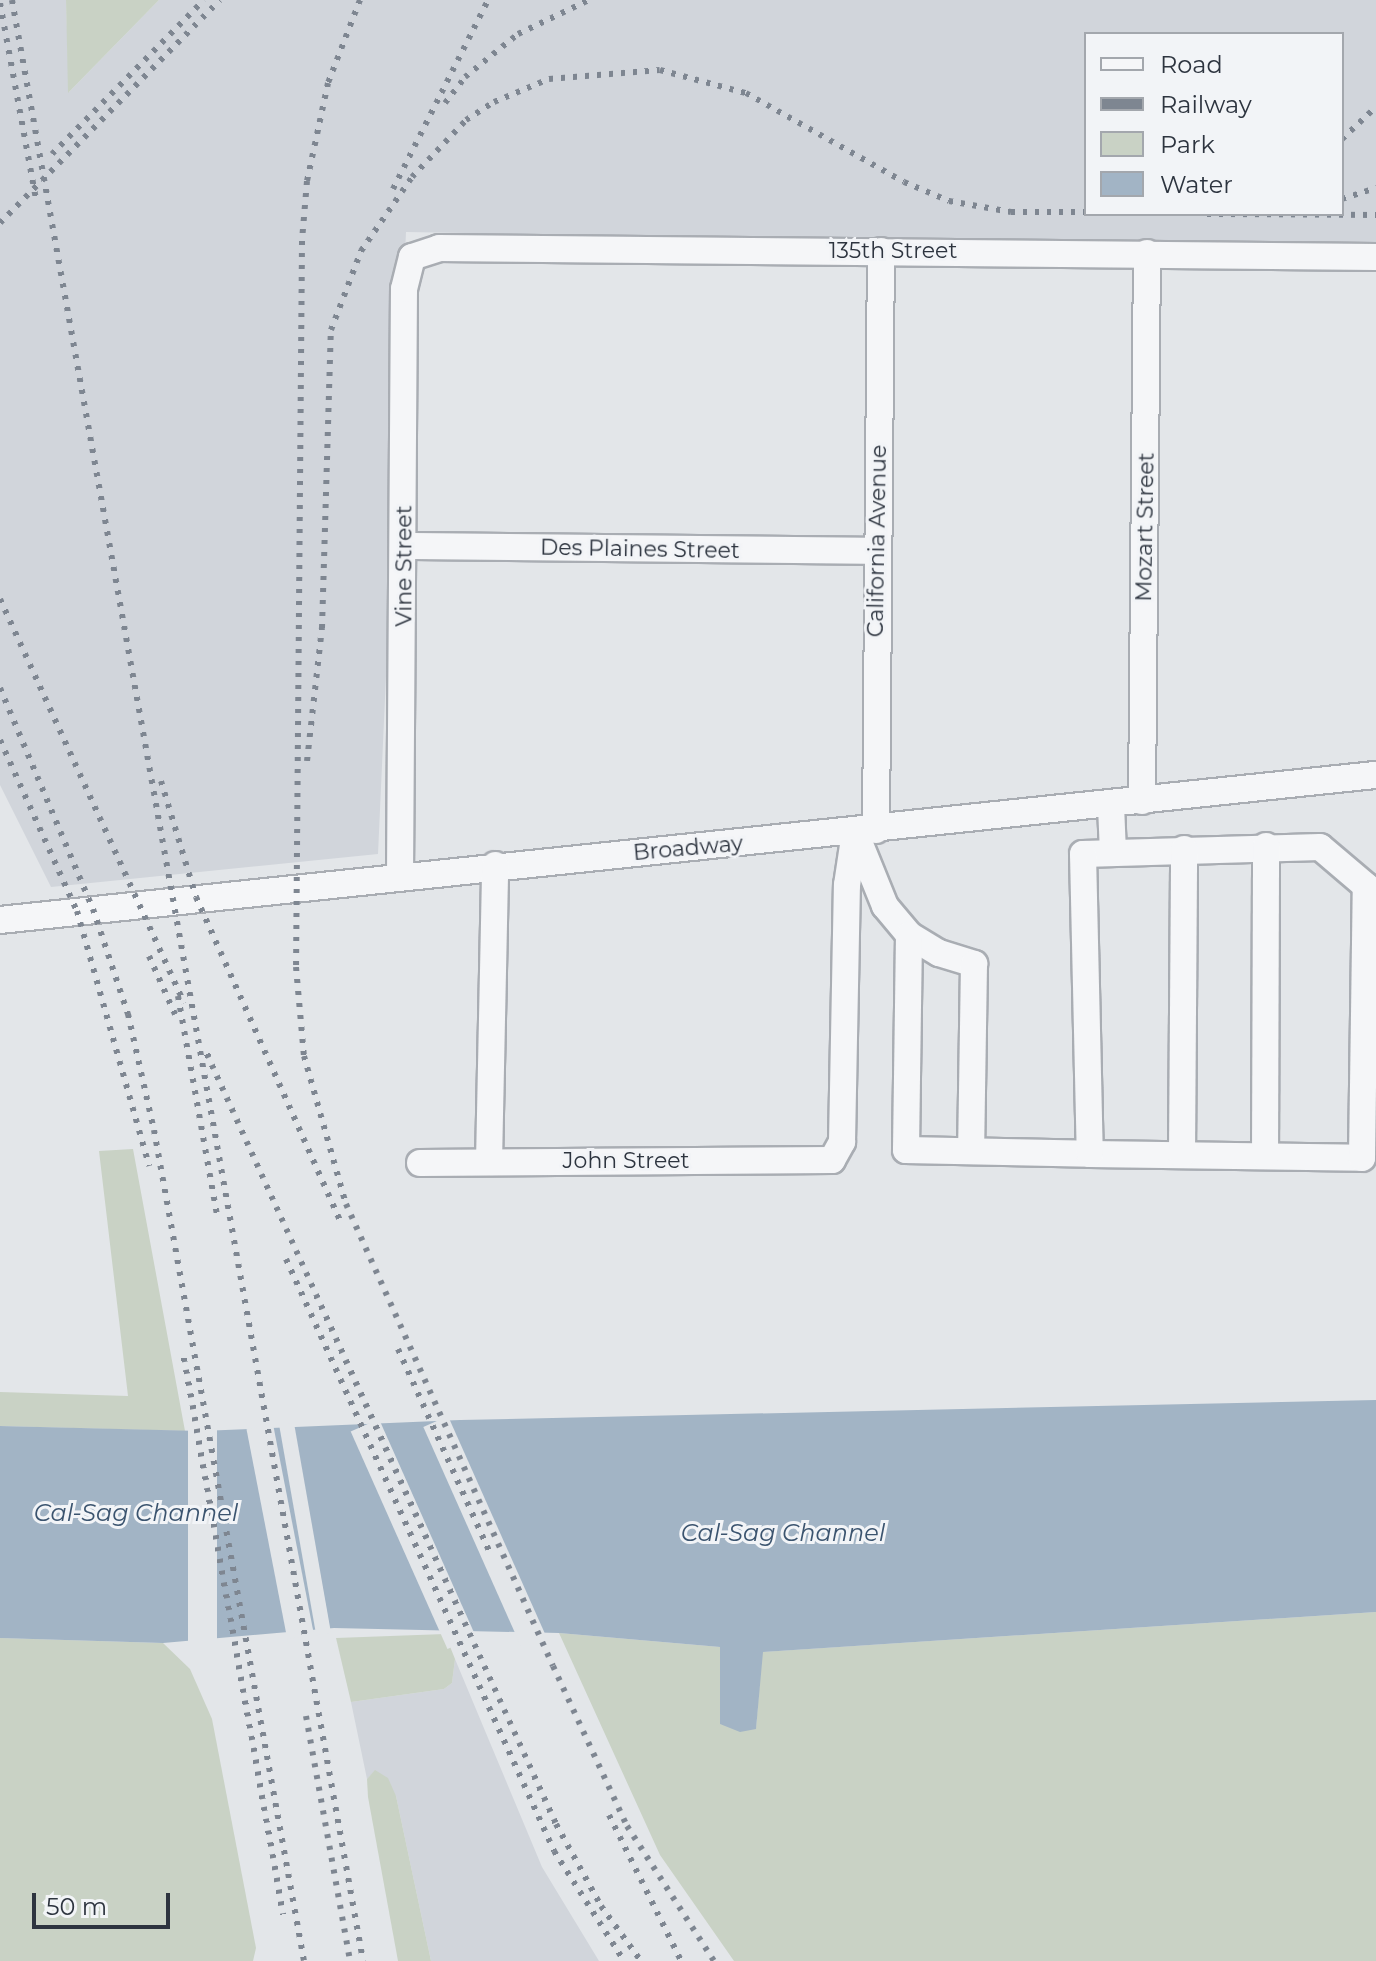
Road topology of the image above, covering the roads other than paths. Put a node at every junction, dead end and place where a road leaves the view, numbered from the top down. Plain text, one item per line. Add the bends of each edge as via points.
1 (881, 251) junction
2 (1147, 253) junction
3 (412, 257) joint
4 (1376, 257) edge
5 (403, 546) junction
6 (876, 551) junction
7 (1376, 775) edge
8 (1142, 801) junction
9 (1111, 805) junction
10 (866, 831) junction
11 (1266, 846) junction
12 (1184, 849) junction
13 (1113, 852) junction
14 (495, 865) junction
15 (400, 876) junction
16 (0, 920) edge
17 (909, 935) junction
18 (971, 1151) junction
19 (1090, 1154) junction
20 (1182, 1155) junction
21 (1265, 1156) junction
22 (832, 1160) joint
23 (489, 1162) junction
24 (420, 1163) dead end

1 - 2 street, 135th Street
1 - 3 street, 135th Street via 439,248
1 - 6 street, California Avenue
2 - 4 street, 135th Street
2 - 8 street, Mozart Street
3 - 5 street, Vine Street via 404,289
5 - 6 street, Des Plaines Street
5 - 15 street, Vine Street
6 - 10 street, California Avenue
7 - 8 street, Broadway
8 - 9 street, Broadway
9 - 10 street, Broadway
9 - 13 street
10 - 14 street, Broadway
10 - 17 street via 885,906
10 - 22 street, California Avenue via 847,885 842,1142
11 - 12 street
11 - 21 street
11 - 21 street via 1320,847 1366,886 1362,1158
12 - 13 street
12 - 20 street
13 - 19 street via 1083,854
14 - 15 street, Broadway
14 - 23 street
15 - 16 street, Broadway
17 - 18 street via 939,953 974,964
17 - 18 street via 906,1150
18 - 19 street
19 - 20 street
20 - 21 street
22 - 23 street, John Street
23 - 24 street, John Street

